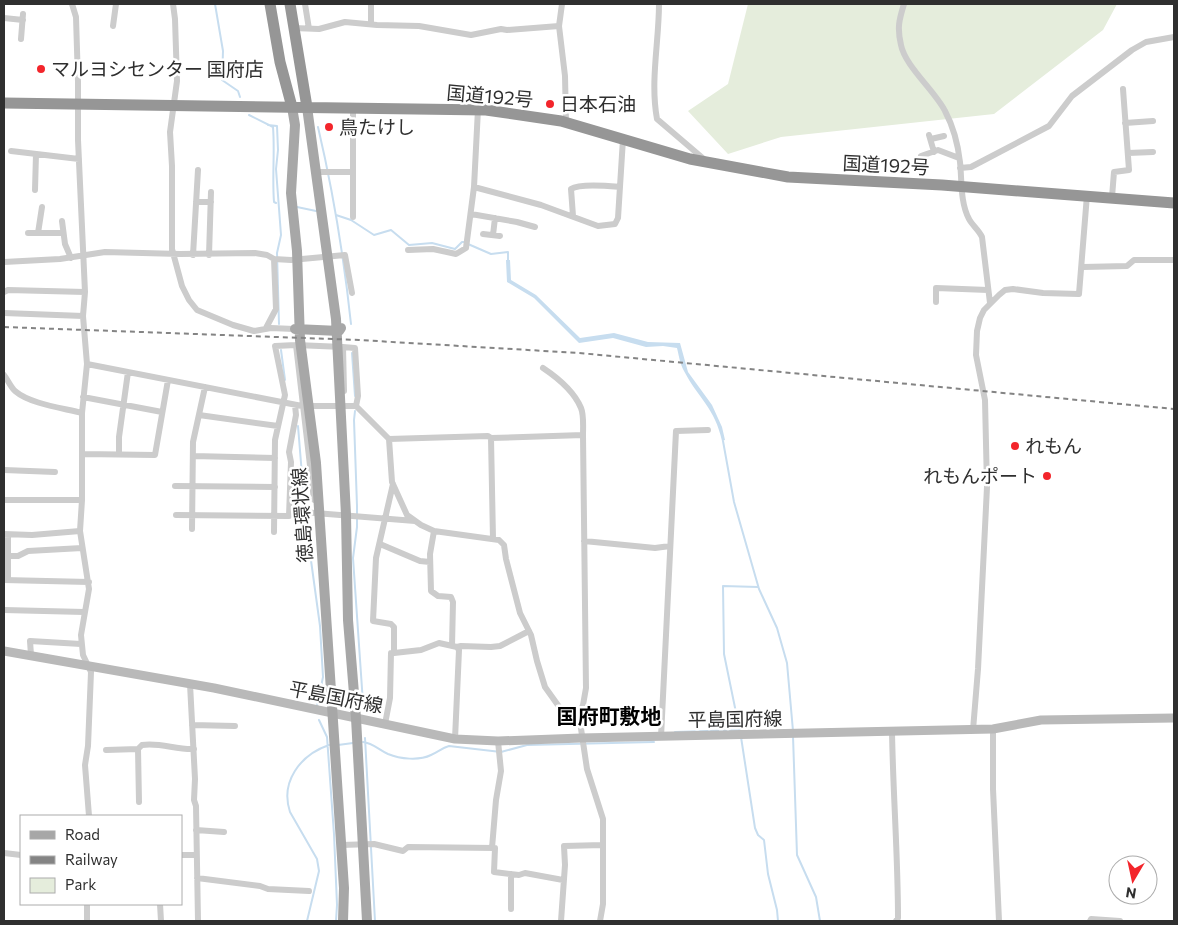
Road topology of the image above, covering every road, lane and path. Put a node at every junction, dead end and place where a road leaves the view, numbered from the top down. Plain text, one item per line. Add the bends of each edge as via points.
1 (72, 4) edge
2 (116, 4) edge
3 (173, 4) edge
4 (270, 4) edge
5 (290, 4) edge
6 (305, 4) edge
7 (372, 4) edge
8 (562, 4) edge
9 (659, 4) edge
10 (904, 4) edge
11 (4, 18) edge
12 (371, 24) junction
13 (113, 26) dead end
14 (559, 26) junction
15 (294, 28) junction
16 (309, 29) junction
17 (1174, 37) edge
18 (21, 38) dead end
19 (1124, 89) dead end
20 (4, 103) edge
21 (78, 103) junction
22 (174, 105) junction
23 (292, 107) junction
24 (307, 107) junction
25 (353, 108) junction
26 (478, 110) junction
27 (1153, 121) dead end
28 (566, 122) junction
29 (1125, 123) junction
30 (944, 136) dead end
31 (623, 139) junction
32 (11, 151) dead end
33 (934, 152) junction
34 (1153, 152) dead end
35 (1128, 153) junction
36 (36, 154) junction
37 (921, 156) dead end
38 (959, 158) junction
39 (78, 159) junction
40 (708, 162) junction
41 (960, 168) junction
42 (198, 170) dead end
43 (324, 172) junction
44 (352, 172) junction
45 (961, 186) junction
46 (474, 187) junction
47 (620, 187) junction
48 (35, 190) dead end
49 (211, 192) dead end
50 (1087, 195) junction
51 (1112, 197) junction
52 (196, 202) junction
53 (211, 202) junction
54 (1174, 203) edge
55 (42, 207) dead end
56 (471, 214) junction
57 (353, 216) dead end
58 (573, 216) junction
59 (495, 218) junction
60 (62, 221) dead end
61 (535, 228) dead end
62 (28, 233) dead end
63 (38, 233) junction
64 (63, 233) junction
65 (483, 234) dead end
66 (408, 250) dead end
67 (174, 254) junction
68 (193, 254) junction
69 (336, 254) junction
70 (209, 255) junction
71 (294, 255) junction
72 (82, 256) junction
73 (71, 258) junction
74 (277, 259) junction
75 (1174, 260) edge
76 (4, 262) edge
77 (1082, 267) junction
78 (988, 290) junction
79 (4, 292) edge
80 (85, 292) junction
81 (352, 293) dead end
82 (936, 302) dead end
83 (990, 303) junction
84 (4, 313) edge
85 (83, 316) junction
86 (266, 328) junction
87 (294, 329) junction
88 (296, 345) junction
89 (343, 347) junction
90 (87, 364) junction
91 (544, 368) dead end
92 (128, 372) junction
93 (4, 375) edge
94 (168, 380) junction
95 (205, 387) junction
96 (83, 397) junction
97 (284, 402) junction
98 (124, 405) junction
99 (299, 405) junction
100 (345, 405) junction
101 (356, 406) junction
102 (162, 412) junction
103 (82, 413) junction
104 (199, 415) junction
105 (278, 426) junction
106 (708, 430) dead end
107 (583, 435) junction
108 (490, 438) junction
109 (389, 439) junction
110 (83, 454) junction
111 (119, 454) junction
112 (193, 456) junction
113 (275, 458) junction
114 (4, 470) edge
115 (55, 472) dead end
116 (393, 484) junction
117 (175, 486) dead end
118 (193, 486) junction
119 (275, 487) junction
120 (4, 500) edge
121 (82, 500) junction
122 (290, 511) junction
123 (310, 513) junction
124 (176, 515) dead end
125 (192, 515) junction
126 (274, 516) junction
127 (353, 516) junction
128 (385, 518) junction
129 (416, 521) junction
130 (192, 529) dead end
131 (80, 531) junction
132 (434, 531) junction
133 (274, 532) dead end
134 (6, 534) edge
135 (493, 539) junction
136 (584, 542) junction
137 (380, 544) junction
138 (670, 546) junction
139 (82, 548) junction
140 (8, 556) junction
141 (430, 562) junction
142 (6, 580) edge
143 (88, 582) junction
144 (4, 610) edge
145 (84, 612) junction
146 (529, 631) junction
147 (81, 644) junction
148 (454, 647) junction
149 (4, 651) edge
150 (394, 653) junction
151 (31, 655) junction
152 (89, 666) junction
153 (190, 684) junction
154 (333, 714) junction
155 (579, 715) junction
156 (356, 718) junction
157 (1174, 718) edge
158 (192, 724) junction
159 (385, 724) junction
160 (235, 726) dead end
161 (973, 730) junction
162 (993, 730) junction
163 (892, 732) junction
164 (661, 736) junction
165 (454, 739) junction
166 (582, 741) junction
167 (499, 748) junction
168 (194, 749) junction
169 (106, 750) dead end
170 (138, 750) junction
171 (139, 802) dead end
172 (89, 815) edge
173 (196, 830) junction
174 (224, 832) dead end
175 (369, 843) junction
176 (603, 844) junction
177 (342, 845) junction
178 (492, 848) junction
179 (4, 853) edge
180 (20, 855) edge
181 (182, 855) edge
182 (196, 855) junction
183 (511, 874) junction
184 (197, 878) junction
185 (564, 880) junction
186 (309, 891) dead end
187 (87, 905) edge
188 (160, 905) edge
189 (511, 909) dead end
190 (88, 921) edge
191 (160, 921) edge
192 (198, 921) edge
193 (343, 921) edge
194 (367, 921) edge
195 (561, 921) edge
196 (600, 921) edge
197 (896, 921) edge
198 (998, 921) edge
199 (1090, 921) edge
200 (1120, 921) edge

1 - 21 street via 76,17
2 - 13 street
3 - 22 street via 177,81
4 - 23 highway
5 - 15 highway
6 - 16 street
7 - 12 street
8 - 14 street
9 - 40 street via 653,90 658,119
10 - 38 street via 898,22 901,47 945,110
11 - 18 street via 23,17
12 - 14 street via 419,26 471,35 501,29
12 - 16 street via 346,22
14 - 28 street
15 - 16 street
15 - 24 highway
17 - 41 street via 1146,42 1132,50 1072,96 1049,126 971,167
19 - 29 street
20 - 21 highway, 国道192号
21 - 22 highway, 国道192号
21 - 39 street
22 - 23 highway, 国道192号
22 - 67 street via 170,132
23 - 24 highway, 国道192号
23 - 71 main road, 徳島環状線
24 - 25 highway, 国道192号
24 - 43 main road
25 - 26 highway, 国道192号
25 - 44 street
26 - 28 highway, 国道192号
26 - 46 street
27 - 29 street
28 - 31 highway, 国道192号
29 - 35 street
30 - 33 street via 930,137
31 - 40 highway, 国道192号
31 - 47 street
32 - 36 street
33 - 37 street
33 - 38 street via 938,150
34 - 35 street
35 - 51 street via 1129,170 1114,172
36 - 39 street
36 - 48 street
38 - 41 street
39 - 72 street
40 - 45 highway, 国道192号 via 788,176
41 - 45 street
42 - 52 street
43 - 44 street
43 - 69 main road
44 - 57 street
45 - 50 highway, 国道192号
45 - 78 street via 969,220 982,237
46 - 56 street
46 - 58 street
47 - 58 street via 571,188
47 - 58 street via 616,224 598,226
49 - 53 street
50 - 51 highway, 国道192号
50 - 77 street
51 - 54 highway, 国道192号
52 - 53 street
52 - 68 street
53 - 70 street
55 - 63 street via 37,215
56 - 59 street
56 - 66 street via 467,244 456,254 433,249
59 - 61 street
59 - 65 street via 496,235
60 - 64 street
62 - 63 street
63 - 64 street
64 - 73 street
67 - 68 street
67 - 72 street via 105,252
67 - 86 street via 182,286 197,310 254,331
68 - 70 street
69 - 71 street
69 - 81 street via 345,255
69 - 87 main road via 341,318 339,331
69 - 127 main road via 343,460
70 - 74 street via 255,254
71 - 74 street
71 - 87 main road
71 - 123 main road, 徳島環状線 via 300,340 316,463
72 - 73 street
72 - 80 street
73 - 76 street
74 - 86 street via 276,309
75 - 77 street via 1134,260 1127,266
77 - 83 street via 1079,294 1014,289 1006,290
78 - 82 street via 936,288
78 - 83 street
79 - 80 street
80 - 85 street
83 - 161 street via 976,331 976,355 985,400 987,487
84 - 85 street
85 - 90 street
86 - 87 street
88 - 89 street
88 - 97 street via 275,346 285,390
88 - 99 street
89 - 100 street
89 - 101 street via 355,348
90 - 92 street
90 - 96 street
91 - 107 street via 560,380 581,408
92 - 94 street
92 - 98 street
93 - 103 street via 17,393 27,398
94 - 95 street
94 - 102 street
95 - 97 street
95 - 104 street
96 - 98 street
96 - 103 street
97 - 99 street
97 - 105 street
98 - 102 street
98 - 111 street
99 - 100 street
99 - 122 street via 289,452
99 - 123 street via 315,505
100 - 101 street
100 - 127 street
101 - 109 street
102 - 111 street via 155,455
103 - 110 street
104 - 105 street
104 - 112 street
105 - 113 street
106 - 138 street via 676,431
107 - 108 street
107 - 136 street
108 - 109 street
108 - 135 street
109 - 116 street
110 - 111 street
110 - 121 street
112 - 113 street
112 - 118 street
113 - 119 street
114 - 115 street
116 - 128 street
116 - 129 street via 407,515
117 - 118 street
118 - 119 street
118 - 125 street
119 - 126 street
120 - 121 street
121 - 131 street
122 - 123 street
122 - 126 street via 289,516
123 - 127 street
123 - 154 main road, 徳島環状線
124 - 125 street
125 - 126 street
125 - 130 street
126 - 133 street
127 - 128 street
127 - 156 main road via 348,620
128 - 129 street
128 - 137 street
129 - 132 street
131 - 134 street
131 - 139 street
132 - 135 street
132 - 141 street
134 - 140 street
135 - 146 street via 504,545 520,613
136 - 138 street via 655,548
136 - 155 street via 586,688
137 - 141 street
137 - 150 street via 376,558 372,621 394,627
138 - 164 street
139 - 140 street via 28,551
139 - 143 street
140 - 142 street
141 - 148 street via 430,591 454,602
142 - 143 street
143 - 145 street
144 - 145 street
145 - 147 street
146 - 148 street via 500,646
146 - 155 street via 552,699 560,708
147 - 151 street via 30,641
147 - 152 street
148 - 150 street via 439,643 421,650
148 - 165 street via 459,650
149 - 151 main road, 平島国府線
150 - 159 street via 391,653 390,698
151 - 152 main road, 平島国府線
152 - 153 main road, 平島国府線
152 - 172 street via 91,686 85,765
153 - 154 main road, 平島国府線
153 - 158 street
154 - 156 main road, 平島国府線
154 - 177 main road, 徳島環状線
155 - 166 street
156 - 159 main road, 平島国府線
156 - 175 main road
157 - 162 main road, 平島国府線 via 1041,720
158 - 160 street via 227,722
158 - 168 street
159 - 165 main road, 平島国府線
161 - 162 main road, 平島国府線
161 - 163 main road, 平島国府線
162 - 198 street
163 - 164 main road, 平島国府線
163 - 197 street via 898,884
164 - 166 main road, 平島国府線
165 - 167 main road, 平島国府線
166 - 167 main road, 平島国府線
166 - 176 street via 603,819
167 - 178 street via 501,771
168 - 170 street via 142,744
168 - 173 street
169 - 170 street
170 - 171 street
173 - 174 street
173 - 182 street
175 - 177 street
175 - 178 street via 403,851 408,847
175 - 194 main road
176 - 185 street via 564,846
176 - 196 street
177 - 193 main road, 徳島環状線
178 - 183 street via 495,848 494,872
179 - 180 street
181 - 182 street
182 - 184 street
183 - 185 street via 525,873
183 - 189 street
184 - 186 street via 268,889
184 - 192 street
185 - 195 street
187 - 190 street
188 - 191 street
199 - 200 street

